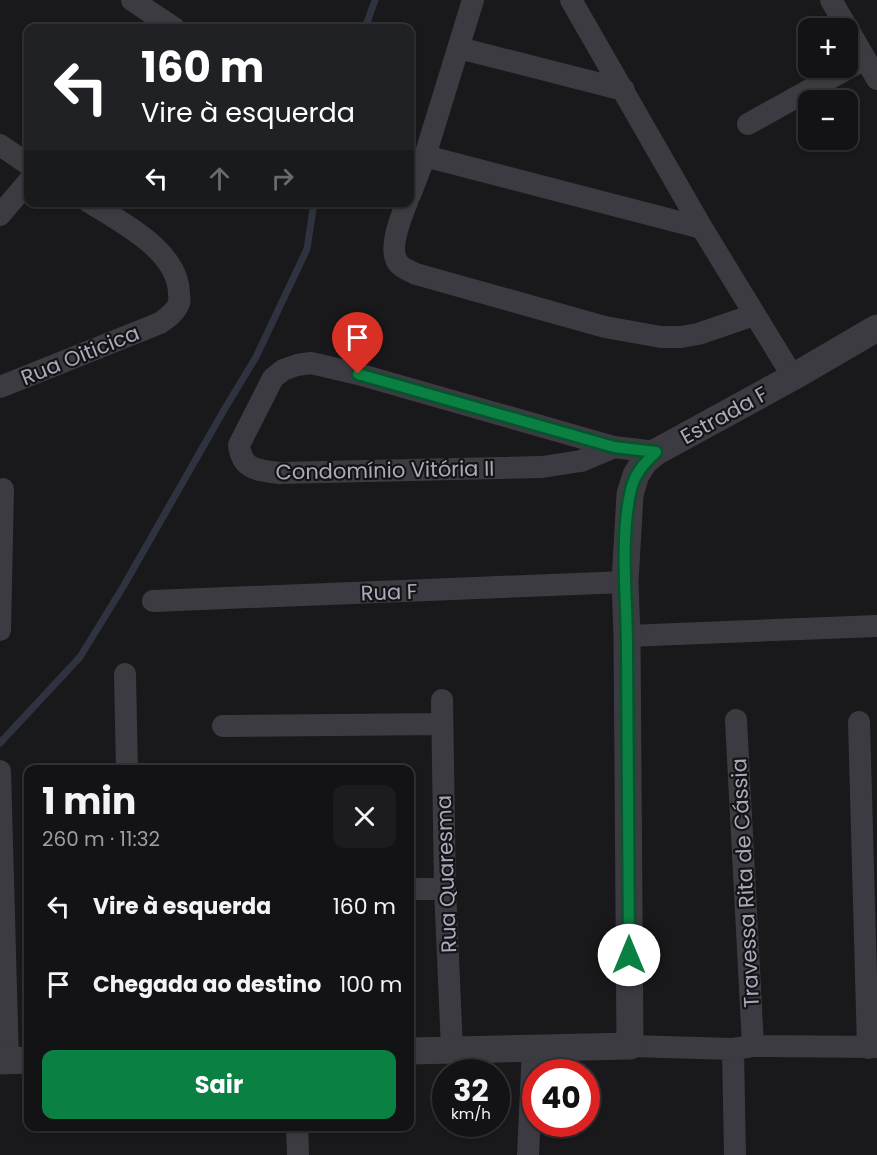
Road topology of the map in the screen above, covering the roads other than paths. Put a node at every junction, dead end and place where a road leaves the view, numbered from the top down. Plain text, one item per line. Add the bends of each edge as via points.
1 (132, 0) edge
2 (473, 0) edge
3 (571, 0) edge
4 (831, 0) edge
5 (168, 24) edge
6 (459, 48) junction
7 (866, 59) junction
8 (877, 79) edge
9 (624, 90) junction
10 (748, 124) dead end
11 (0, 145) edge
12 (424, 156) junction
13 (24, 161) edge
14 (414, 184) edge
15 (24, 187) edge
16 (97, 207) edge
17 (405, 207) edge
18 (0, 215) edge
19 (702, 228) junction
20 (754, 315) junction
21 (877, 328) edge
22 (793, 377) junction
23 (0, 387) edge
24 (614, 447) junction
25 (656, 452) junction
26 (3, 489) dead end
27 (625, 582) junction
28 (153, 601) dead end
29 (877, 626) edge
30 (0, 630) edge
31 (627, 636) junction
32 (125, 674) dead end
33 (442, 700) dead end
34 (736, 720) dead end
35 (859, 722) dead end
36 (442, 724) junction
37 (223, 726) dead end
38 (869, 750) edge
39 (127, 765) edge
40 (0, 771) edge
41 (870, 819) edge
42 (414, 889) edge
43 (446, 889) junction
44 (871, 929) edge
45 (630, 1046) junction
46 (532, 1047) junction
47 (743, 1047) junction
48 (873, 1048) edge
49 (452, 1049) junction
50 (414, 1051) edge
51 (12, 1060) edge
52 (297, 1131) edge
53 (298, 1155) edge
54 (528, 1155) edge
55 (735, 1155) edge

1 - 5 street
2 - 6 street
3 - 9 street
4 - 7 street
6 - 9 street
6 - 12 street
7 - 8 street
7 - 10 street
9 - 19 street
11 - 13 street
12 - 14 street
12 - 19 street
15 - 18 street
16 - 23 street, Rua Oiticica via 129,228 171,264 179,284 180,303 160,323
17 - 20 street via 393,248 399,264 416,274 605,327 661,337 698,334
19 - 20 street
20 - 22 street
21 - 22 street, Estrada F
22 - 25 street, Estrada F
24 - 24 street, Condomínio Vitória II via 580,461 542,467 279,473 245,464 239,445 273,378 283,370 311,363
24 - 25 street, Condomínio Vitória II
25 - 27 street, Estrada F via 636,475 630,494
26 - 30 street
27 - 28 street, Rua F
27 - 31 street, Estrada F
29 - 31 street
31 - 45 street, Estrada F
32 - 39 street
33 - 36 street, Rua Quaresma
34 - 47 street, Travessa Rita de Cássia
35 - 38 street
36 - 37 street
36 - 43 street, Rua Quaresma
38 - 41 street
40 - 51 street
41 - 44 street
42 - 43 street
43 - 49 street, Rua Quaresma
44 - 48 street
45 - 46 street
45 - 47 street
46 - 49 street
46 - 54 street
47 - 48 street
47 - 55 street, Travessa Rita de Cássia
49 - 50 street
52 - 53 street

